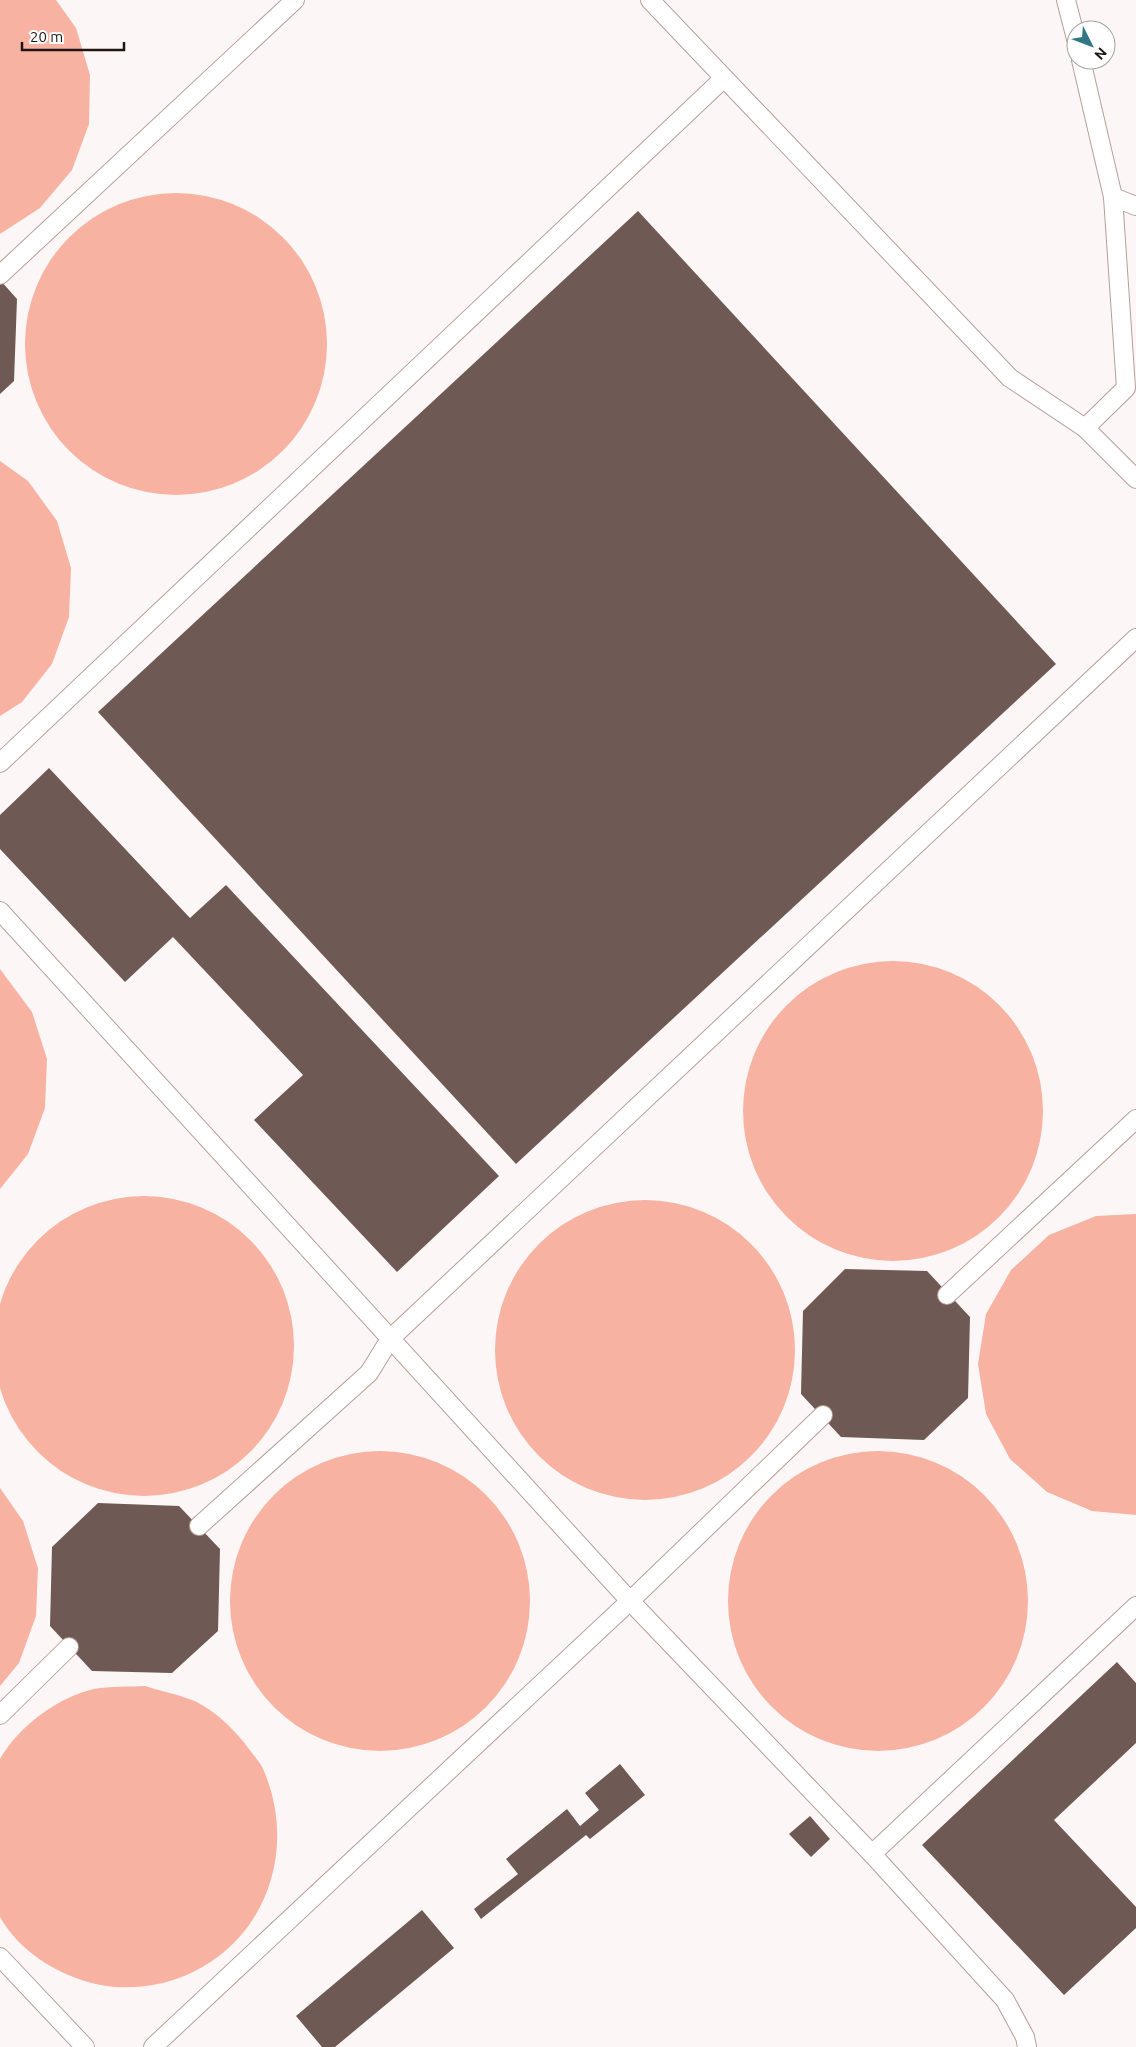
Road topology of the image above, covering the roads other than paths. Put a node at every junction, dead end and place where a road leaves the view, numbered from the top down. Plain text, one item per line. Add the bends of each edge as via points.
1 (295, 0) edge
2 (650, 0) edge
3 (1066, 0) edge
4 (1071, 20) edge
5 (1083, 70) edge
6 (724, 78) junction
7 (1113, 198) junction
8 (1136, 206) edge
9 (0, 275) edge
10 (1086, 428) junction
11 (1136, 479) edge
12 (1136, 638) edge
13 (0, 762) edge
14 (0, 911) edge
15 (1136, 1119) edge
16 (947, 1295) dead end
17 (390, 1339) junction
18 (822, 1415) dead end
19 (199, 1526) dead end
20 (630, 1601) junction
21 (1136, 1606) edge
22 (70, 1647) dead end
23 (0, 1716) edge
24 (872, 1854) junction
25 (0, 1957) edge
26 (85, 2047) edge
27 (153, 2047) edge
28 (1027, 2047) edge

1 - 9 lane
2 - 6 lane
3 - 4 lane
5 - 7 lane
6 - 10 lane via 1010,378
6 - 13 lane
7 - 8 lane
7 - 10 lane via 1126,388
10 - 11 lane
12 - 17 lane
14 - 17 lane
15 - 16 lane
17 - 19 lane via 369,1373
17 - 20 lane
18 - 20 lane
20 - 24 lane
20 - 27 lane
21 - 24 lane
22 - 23 lane
24 - 28 lane via 1005,2000
25 - 26 lane

